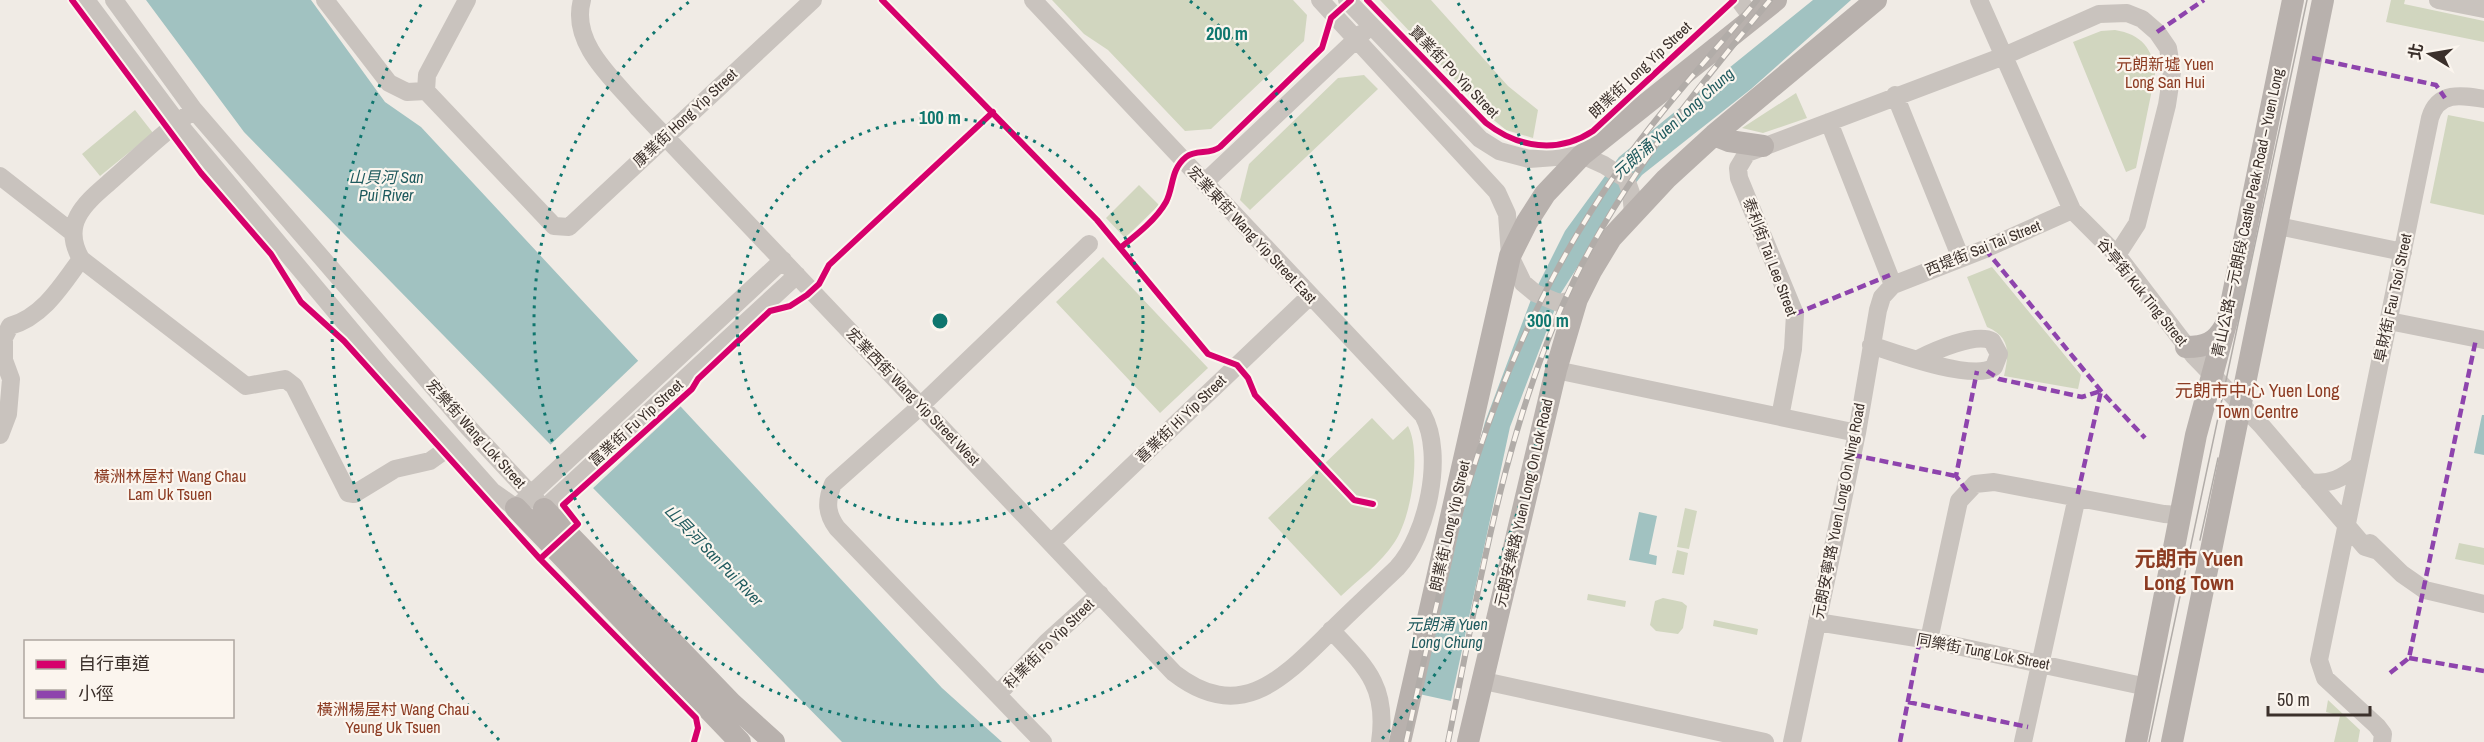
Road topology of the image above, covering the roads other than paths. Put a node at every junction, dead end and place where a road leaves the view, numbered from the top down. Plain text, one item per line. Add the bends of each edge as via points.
1 (86, 0) edge
2 (114, 0) edge
3 (325, 0) edge
4 (467, 0) edge
5 (582, 0) edge
6 (813, 0) edge
7 (1033, 0) edge
8 (1320, 0) edge
9 (1347, 0) edge
10 (1739, 0) edge
11 (1776, 0) edge
12 (1876, 0) edge
13 (1979, 0) edge
14 (2293, 0) edge
15 (2323, 0) edge
16 (2438, 0) edge
17 (2484, 9) edge
18 (1753, 19) junction
19 (1371, 26) junction
20 (1356, 40) junction
21 (2004, 56) junction
22 (426, 91) junction
23 (1895, 95) junction
24 (2484, 99) edge
25 (194, 110) junction
26 (177, 122) junction
27 (1829, 122) junction
28 (1714, 135) junction
29 (664, 136) junction
30 (1762, 147) junction
31 (1582, 154) junction
32 (0, 176) edge
33 (1204, 183) junction
34 (1632, 201) junction
35 (2072, 210) junction
36 (2278, 226) junction
37 (73, 233) junction
38 (1089, 244) dead end
39 (2403, 252) junction
40 (2117, 255) junction
41 (1510, 256) junction
42 (1960, 256) junction
43 (81, 259) junction
44 (783, 261) junction
45 (797, 275) junction
46 (1893, 285) junction
47 (1310, 296) junction
48 (1568, 301) junction
49 (2389, 321) junction
50 (2226, 325) junction
51 (2484, 340) edge
52 (1871, 345) junction
53 (2186, 347) junction
54 (1918, 359) dead end
55 (1556, 370) junction
56 (2211, 374) junction
57 (2241, 404) junction
58 (921, 405) junction
59 (1423, 416) joint
60 (1780, 417) junction
61 (1857, 433) junction
62 (0, 435) edge
63 (451, 446) junction
64 (2359, 465) junction
65 (2309, 482) junction
66 (2077, 497) junction
67 (530, 508) junction
68 (2180, 515) junction
69 (2350, 528) junction
70 (1051, 543) junction
71 (1100, 594) junction
72 (2484, 604) edge
73 (1818, 622) junction
74 (1331, 630) junction
75 (1929, 640) junction
76 (2042, 664) junction
77 (1484, 681) junction
78 (2147, 687) junction
79 (998, 694) junction
80 (731, 732) edge
81 (761, 738) edge
82 (1043, 742) edge
83 (1380, 742) edge
84 (1400, 742) edge
85 (1467, 742) edge
86 (1765, 742) edge
87 (1792, 742) edge
88 (2023, 742) edge
89 (2136, 742) edge
90 (2172, 742) edge
91 (2382, 742) edge

1 - 26 street, 宏樂街 Wang Lok Street
2 - 25 street, 宏樂街 Wang Lok Street
3 - 22 street via 389,83 407,92
4 - 22 street via 427,75
5 - 29 street, 宏業西街 Wang Yip Street West via 580,23 595,58
6 - 29 street, 康業街 Hong Yip Street
7 - 33 street, 宏業東街 Wang Yip Street East
8 - 20 street
9 - 19 street, 寶業街 Po Yip Street
10 - 18 street
11 - 18 main road, 朗業街 Long Yip Street
12 - 28 main road, 元朗安樂路 Yuen Long On Lok Road
13 - 21 street
14 - 50 main road, 青山公路－元朗段 Castle Peak Road – Yuen Long
15 - 36 main road, 青山公路－元朗段 Castle Peak Road – Yuen Long
16 - 17 street
18 - 31 main road, 朗業街 Long Yip Street
19 - 20 street
19 - 31 street, 寶業街 Po Yip Street via 1480,139 1499,151 1529,159
20 - 33 street
20 - 41 street via 1497,192 1507,214
21 - 23 street
21 - 35 street
21 - 40 street via 2099,14 2113,12 2142,19 2168,48 2172,72 2167,105 2137,224
22 - 29 street, 康業街 Hong Yip Street via 558,227 569,226
23 - 27 street
23 - 42 street
24 - 39 street, 阜財街 Fau Tsoi Street via 2464,95 2445,98 2432,112
25 - 26 street
25 - 67 street, 宏樂街 Wang Lok Street via 468,427
26 - 37 street via 88,202 77,217
26 - 63 street, 宏樂街 Wang Lok Street
27 - 30 street
27 - 46 street
28 - 30 main road
28 - 34 main road, 元朗安樂路 Yuen Long On Lok Road
29 - 44 street, 宏業西街 Wang Yip Street West
30 - 60 street, 泰利街 Tai Lee Street via 1747,153 1738,168 1795,314 1793,349
31 - 34 street via 1626,179
31 - 41 main road, 朗業街 Long Yip Street via 1545,194
32 - 37 street
33 - 47 street, 宏業東街 Wang Yip Street East
34 - 48 main road, 元朗安樂路 Yuen Long On Lok Road
35 - 40 street, 谷亭街 Kuk Ting Street
35 - 42 street, 西堤街 Sai Tai Street via 1985,249
36 - 39 street
36 - 57 main road, 青山公路－元朗段 Castle Peak Road – Yuen Long
37 - 43 street via 73,245
38 - 58 street
39 - 49 street, 阜財街 Fau Tsoi Street
40 - 53 street, 谷亭街 Kuk Ting Street
41 - 48 street via 1523,283 1535,292
41 - 84 main road, 朗業街 Long Yip Street
42 - 46 street, 西堤街 Sai Tai Street
43 - 62 street via 53,298 22,323 10,326 7,332 4,360 11,380 8,414
43 - 63 street via 246,386 285,379 294,386 348,493 354,494 395,469 430,461
44 - 45 street, 宏業西街 Wang Yip Street West
44 - 67 street, 富業街 Fu Yip Street via 549,476
45 - 58 street, 宏業西街 Wang Yip Street West
45 - 67 street, 富業街 Fu Yip Street via 563,490
46 - 52 street, 元朗安寧路 Yuen Long On Ning Road via 1882,297
47 - 59 street, 宏業東街 Wang Yip Street East
47 - 70 street, 喜業街 Hi Yip Street
48 - 55 main road, 元朗安樂路 Yuen Long On Lok Road
49 - 51 street
49 - 64 street, 阜財街 Fau Tsoi Street
50 - 53 main road via 2205,347
50 - 56 main road, 青山公路－元朗段 Castle Peak Road – Yuen Long
52 - 54 street
52 - 61 street, 元朗安寧路 Yuen Long On Ning Road
53 - 56 street, 谷亭街 Kuk Ting Street
55 - 60 street
55 - 77 main road, 元朗安樂路 Yuen Long On Lok Road
56 - 57 street, 谷亭街 Kuk Ting Street
56 - 68 main road, 青山公路－元朗段 Castle Peak Road – Yuen Long
57 - 65 street, 谷亭街 Kuk Ting Street
57 - 90 main road, 青山公路－元朗段 Castle Peak Road – Yuen Long
58 - 70 street, 宏業西街 Wang Yip Street West
58 - 79 street via 833,484 828,495 830,518
59 - 74 street, 宏業西街 Wang Yip Street West via 1434,456 1417,541 1397,568
60 - 61 street
61 - 73 street, 元朗安寧路 Yuen Long On Ning Road
63 - 67 street, 宏樂街 Wang Lok Street via 492,491
64 - 65 street via 2326,484
64 - 69 street, 阜財街 Fau Tsoi Street
65 - 69 street, 谷亭街 Kuk Ting Street
66 - 68 street
66 - 75 street via 1994,482 1975,484 1967,491 1956,513
66 - 76 street
67 - 80 main road, 宏樂街 Wang Lok Street
68 - 78 main road, 青山公路－元朗段 Castle Peak Road – Yuen Long
69 - 72 street, 谷亭街 Kuk Ting Street via 2365,546 2378,551 2425,590
69 - 91 street, 阜財街 Fau Tsoi Street via 2319,660 2325,678 2378,726
70 - 71 street, 宏業西街 Wang Yip Street West
71 - 74 street, 宏業西街 Wang Yip Street West via 1186,682 1214,694 1258,691 1282,678
71 - 79 street, 科業街 Fo Yip Street
73 - 75 street, 同樂街 Tung Lok Street
73 - 87 street, 元朗安寧路 Yuen Long On Ning Road
74 - 83 street via 1367,668 1377,685 1383,716
75 - 76 street, 同樂街 Tung Lok Street
76 - 78 street, 同樂街 Tung Lok Street
76 - 88 street
77 - 85 main road, 元朗安樂路 Yuen Long On Lok Road
77 - 86 street
78 - 89 main road, 青山公路－元朗段 Castle Peak Road – Yuen Long
79 - 82 street
80 - 81 main road, 宏樂街 Wang Lok Street

